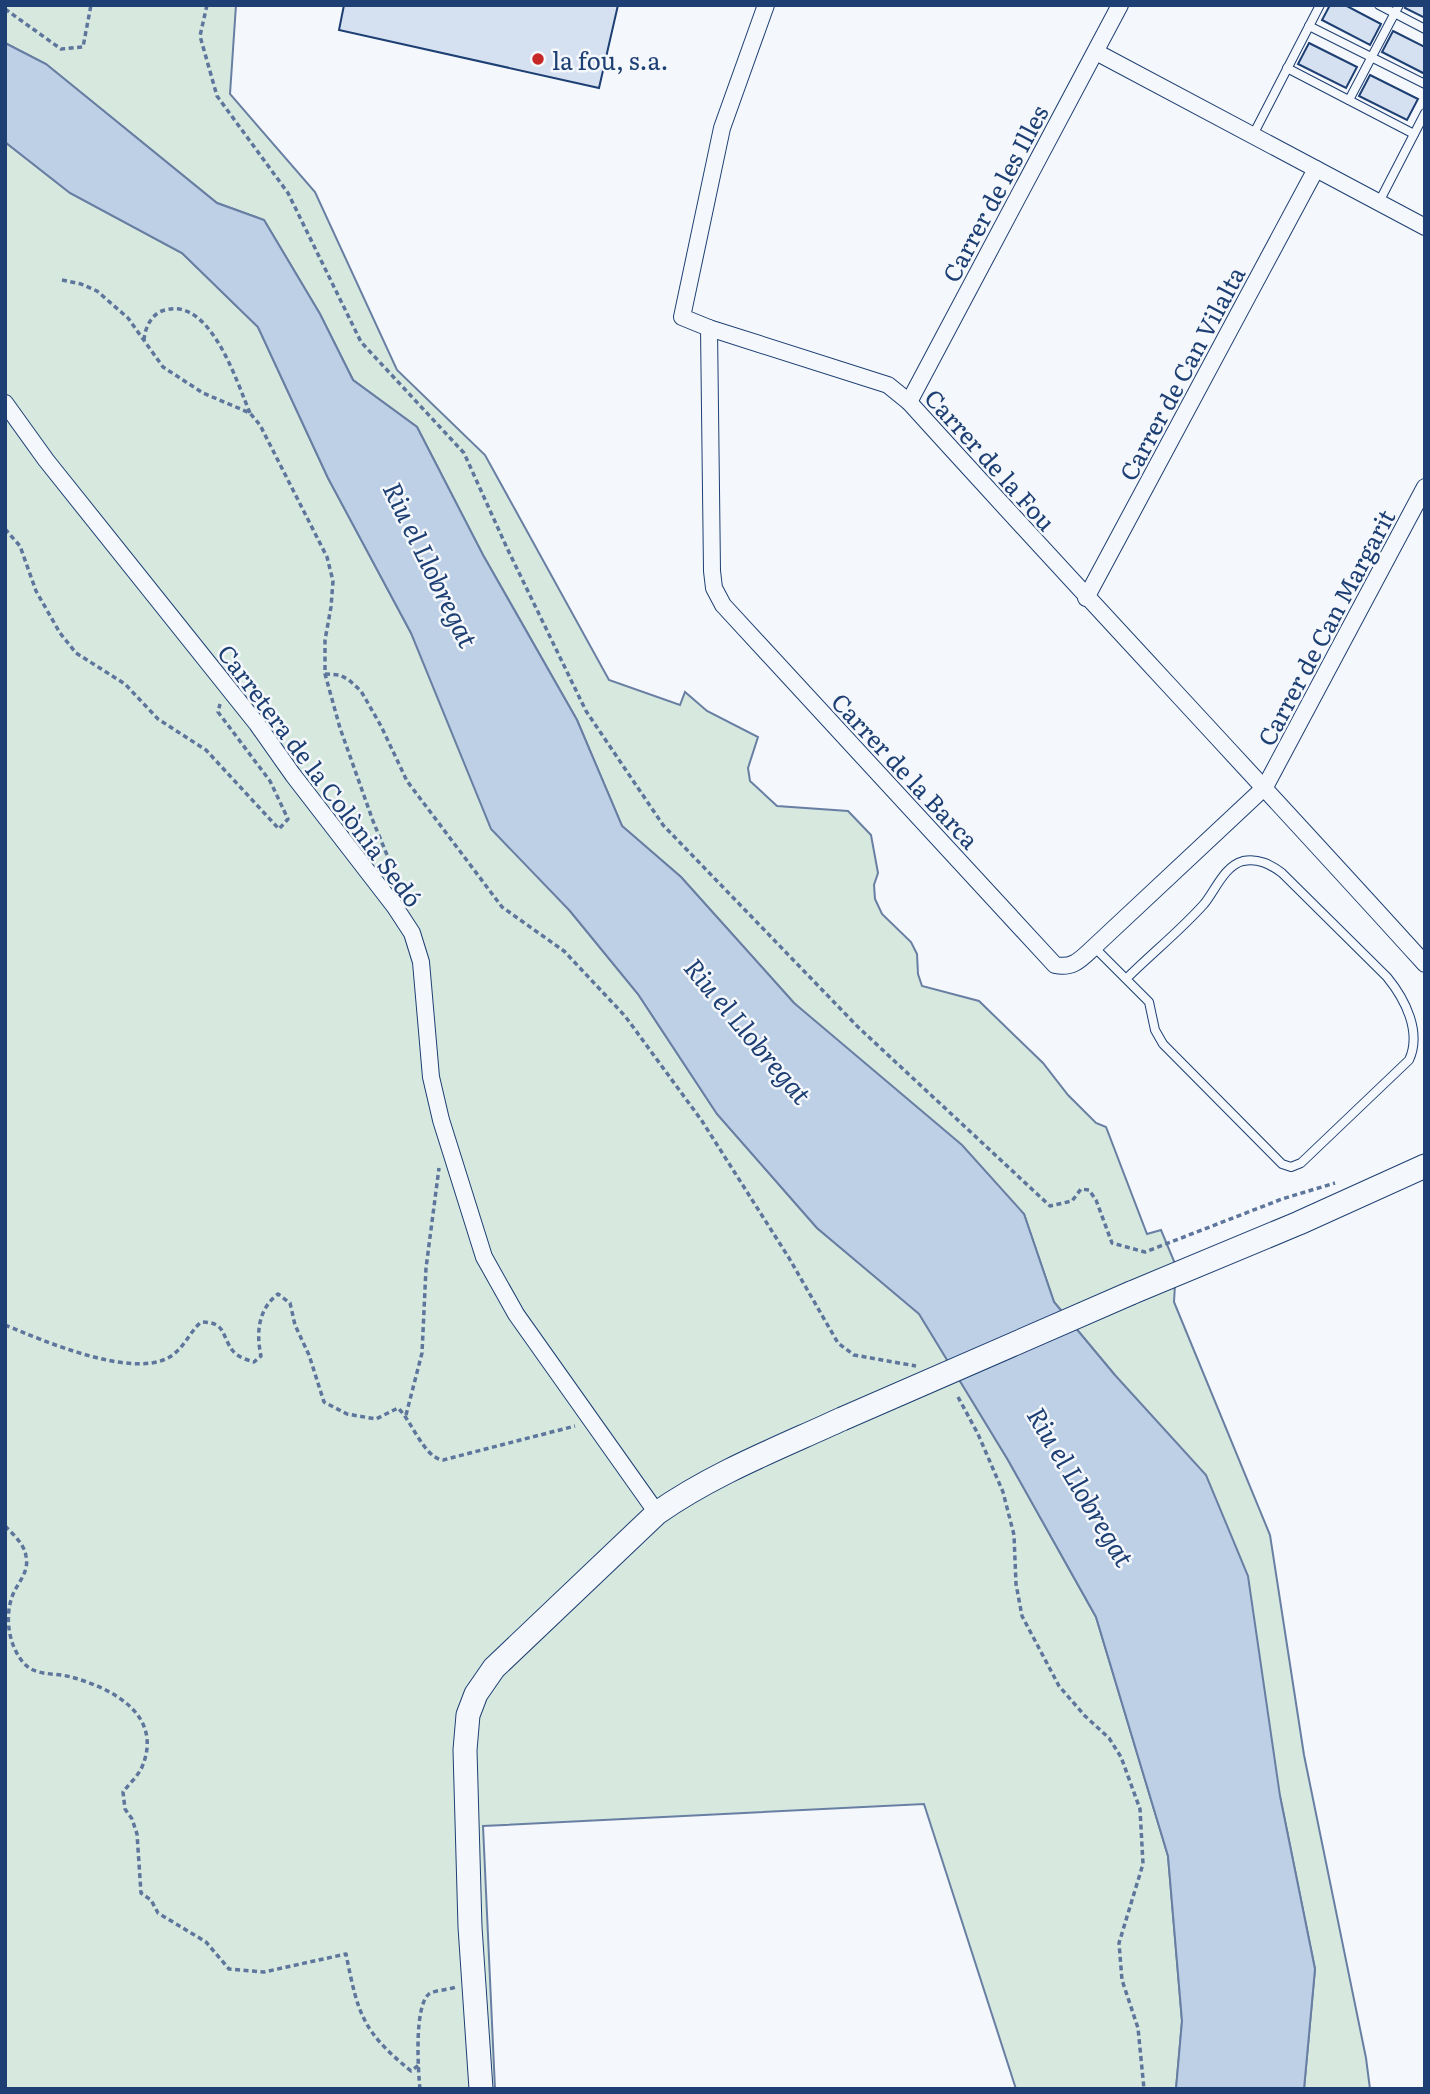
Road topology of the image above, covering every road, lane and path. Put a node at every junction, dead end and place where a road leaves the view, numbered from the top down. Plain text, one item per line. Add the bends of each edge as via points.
1 (91, 5) edge
2 (207, 5) edge
3 (766, 5) edge
4 (1120, 5) edge
5 (1320, 5) edge
6 (1379, 5) edge
7 (5, 9) edge
8 (1397, 9) edge
9 (1309, 26) junction
10 (1425, 29) edge
11 (1096, 51) junction
12 (1371, 57) junction
13 (1287, 68) junction
14 (1425, 84) edge
15 (1349, 100) junction
16 (1425, 113) edge
17 (1414, 134) junction
18 (1253, 135) junction
19 (1316, 169) junction
20 (1379, 202) junction
21 (1425, 227) edge
22 (62, 280) dead end
23 (709, 328) junction
24 (144, 340) junction
25 (909, 402) junction
26 (5, 403) edge
27 (250, 413) junction
28 (1425, 488) edge
29 (5, 529) edge
30 (1086, 598) junction
31 (325, 674) junction
32 (226, 685) junction
33 (1265, 788) junction
34 (404, 895) dead end
35 (1094, 947) junction
36 (1425, 964) edge
37 (1126, 979) junction
38 (439, 1167) dead end
39 (1421, 1169) edge
40 (1345, 1180) dead end
41 (5, 1325) edge
42 (918, 1366) dead end
43 (958, 1397) dead end
44 (406, 1415) junction
45 (593, 1422) junction
46 (657, 1513) junction
47 (5, 1526) edge
48 (474, 1979) junction
49 (419, 2065) junction
50 (420, 2089) edge
51 (481, 2089) edge
52 (1144, 2089) edge

1 - 7 path via 83,47 61,50
2 - 40 path via 201,36 217,96 288,193 361,342 464,453 586,712 663,825 858,1027 1050,1206 1072,1201 1081,1189 1089,1190 1112,1243 1145,1252
3 - 23 street, Carrer de la Fou via 722,128 682,317
4 - 11 street, Carrer de les Illes
5 - 9 lane
6 - 8 lane
8 - 10 lane
8 - 12 lane
9 - 12 lane
9 - 13 lane
11 - 18 street
11 - 25 street, Carrer de les Illes
12 - 14 lane
12 - 15 lane
13 - 15 lane
13 - 18 lane
15 - 17 lane
16 - 17 lane
17 - 20 lane
18 - 19 street
19 - 20 street
19 - 30 street, Carrer de Can Vilalta
20 - 21 street
22 - 24 path via 97,291 128,318
23 - 25 street, Carrer de la Fou via 888,385
23 - 35 street, Carrer de la Barca via 712,571 723,605 1055,965 1073,966
24 - 27 path via 171,373
24 - 27 path via 150,321 162,310 176,309 204,324 226,354
25 - 30 street, Carrer de la Fou
26 - 32 street, Carretera de la Colònia Sedó
27 - 31 path via 327,558 333,581
28 - 33 street, Carrer de Can Margarit
29 - 32 path via 20,546 36,591 76,653 125,684 158,719 206,750 279,829 288,819 270,781 218,712
30 - 33 street, Carrer de la Fou
31 - 34 path via 340,728
31 - 42 path via 340,675 361,691 407,780 502,907 564,951 625,1016 702,1121 838,1343 854,1355
32 - 45 street, Carretera de la Colònia Sedó via 412,933 421,962 438,1110 484,1257 516,1314
33 - 35 street, Carrer de la Barca
33 - 36 street, Carrer de la Fou
35 - 37 lane
37 - 37 lane via 1149,1002 1154,1030 1163,1044 1282,1164 1291,1167 1301,1163 1409,1060 1415,1047 1401,994 1387,977 1282,873 1262,862 1241,862 1229,869 1203,904
38 - 44 path via 426,1269 422,1353
39 - 46 main road, bridge via 842,1419 734,1468
41 - 44 path via 69,1352 154,1364 184,1347 201,1322 209,1322 224,1330 233,1351 254,1362 261,1356 260,1319 278,1294 290,1303 324,1402 376,1419 398,1408
43 - 52 path via 1003,1492 1014,1535 1022,1616 1059,1686 1121,1757 1140,1809 1143,1864 1119,1943 1122,1980 1138,2028
44 - 45 path via 429,1452 443,1460
45 - 46 street, Carretera de la Colònia Sedó
46 - 48 main road via 494,1668 472,1704 465,1749
47 - 49 path via 23,1545 27,1557 27,1570 13,1593 8,1621 12,1644 22,1662 34,1672 94,1684 127,1701 143,1723 146,1755 123,1792 136,1834 141,1893 158,1913 206,1942 229,1969 264,1972 346,1954 359,2012 371,2033 411,2071
48 - 49 path via 430,1993 422,2002
48 - 51 main road
49 - 50 path

